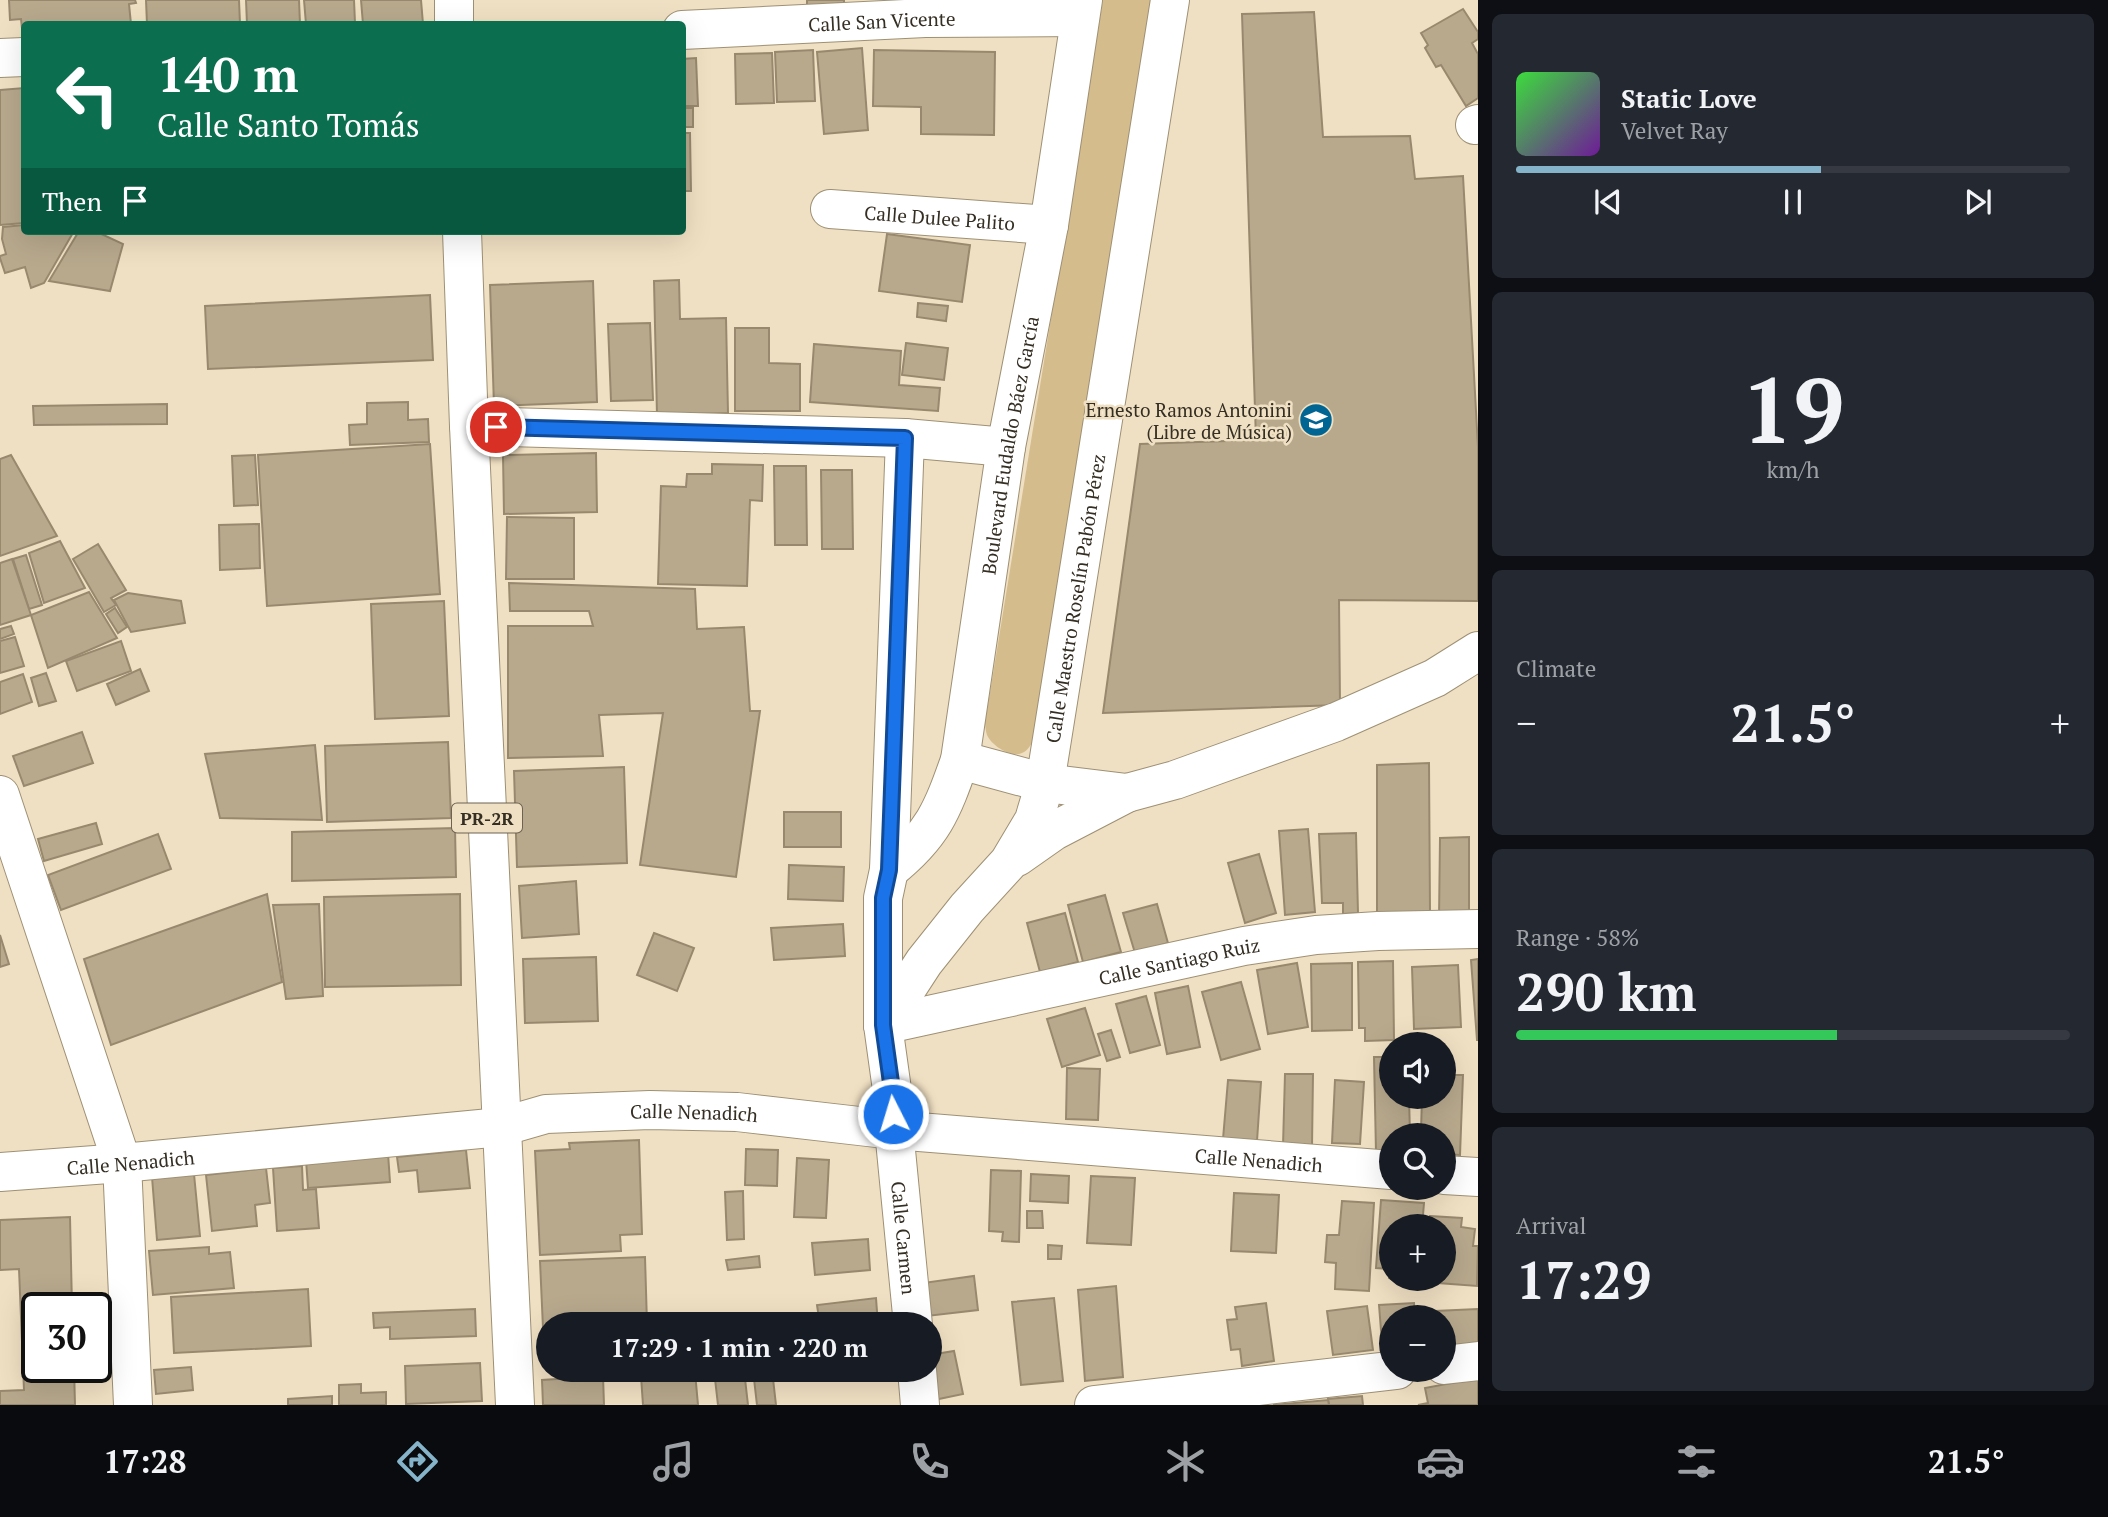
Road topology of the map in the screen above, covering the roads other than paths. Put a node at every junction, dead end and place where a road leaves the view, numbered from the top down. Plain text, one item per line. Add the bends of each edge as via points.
1 (454, 0) edge
2 (1170, 0) edge
3 (925, 9) edge
4 (1082, 9) edge
5 (454, 21) edge
6 (686, 30) edge
7 (21, 57) edge
8 (0, 58) edge
9 (830, 209) dead end
10 (1049, 225) junction
11 (462, 235) edge
12 (469, 426) junction
13 (905, 438) junction
14 (1006, 446) junction
15 (1478, 651) edge
16 (960, 760) junction
17 (1045, 783) junction
18 (1127, 793) junction
19 (0, 795) edge
20 (1009, 862) junction
21 (889, 870) junction
22 (1478, 929) edge
23 (883, 1025) junction
24 (501, 1127) junction
25 (894, 1130) junction
26 (121, 1163) junction
27 (1379, 1169) edge
28 (0, 1172) edge
29 (1456, 1176) edge
30 (1478, 1177) edge
31 (912, 1312) edge
32 (1478, 1361) edge
33 (1456, 1364) edge
34 (1379, 1372) edge
35 (918, 1382) edge
36 (132, 1405) edge
37 (515, 1405) edge
38 (920, 1405) edge
39 (1094, 1405) edge

1 - 5 street
2 - 17 street, Calle Maestro Roselín Pabón Pérez
3 - 4 street, Calle San Vicente
3 - 6 street, Calle San Vicente
4 - 10 street, Boulevard Eudaldo Báez García
7 - 8 street
9 - 10 street, Calle Dulee Palito
10 - 14 street, Boulevard Eudaldo Báez García
11 - 12 street, PR-2R
12 - 13 street
12 - 24 street, PR-2R
13 - 14 street
13 - 21 street, Calle Carmen
14 - 16 street, Boulevard Eudaldo Báez García
15 - 18 street via 1435,678 1336,722
16 - 17 street
16 - 21 street, Boulevard Eudaldo Báez García via 942,810 927,834
17 - 18 street
17 - 20 street, Calle Maestro Roselín Pabón Pérez via 1034,820
18 - 20 street via 1054,831
19 - 26 street
20 - 23 street, Calle Maestro Roselín Pabón Pérez via 924,962
21 - 23 street, Calle Carmen via 883,898
22 - 23 street, Calle Santiago Ruiz via 1316,935 1244,946
23 - 25 street, Calle Carmen
24 - 25 street, Calle Nenadich via 546,1114 663,1111 737,1112
24 - 26 street, Calle Nenadich
24 - 37 street, PR-2R
25 - 27 street, Calle Nenadich
25 - 31 street, Calle Carmen
26 - 28 street, Calle Nenadich
26 - 36 street
29 - 30 street
32 - 33 street
34 - 39 street
35 - 38 street

